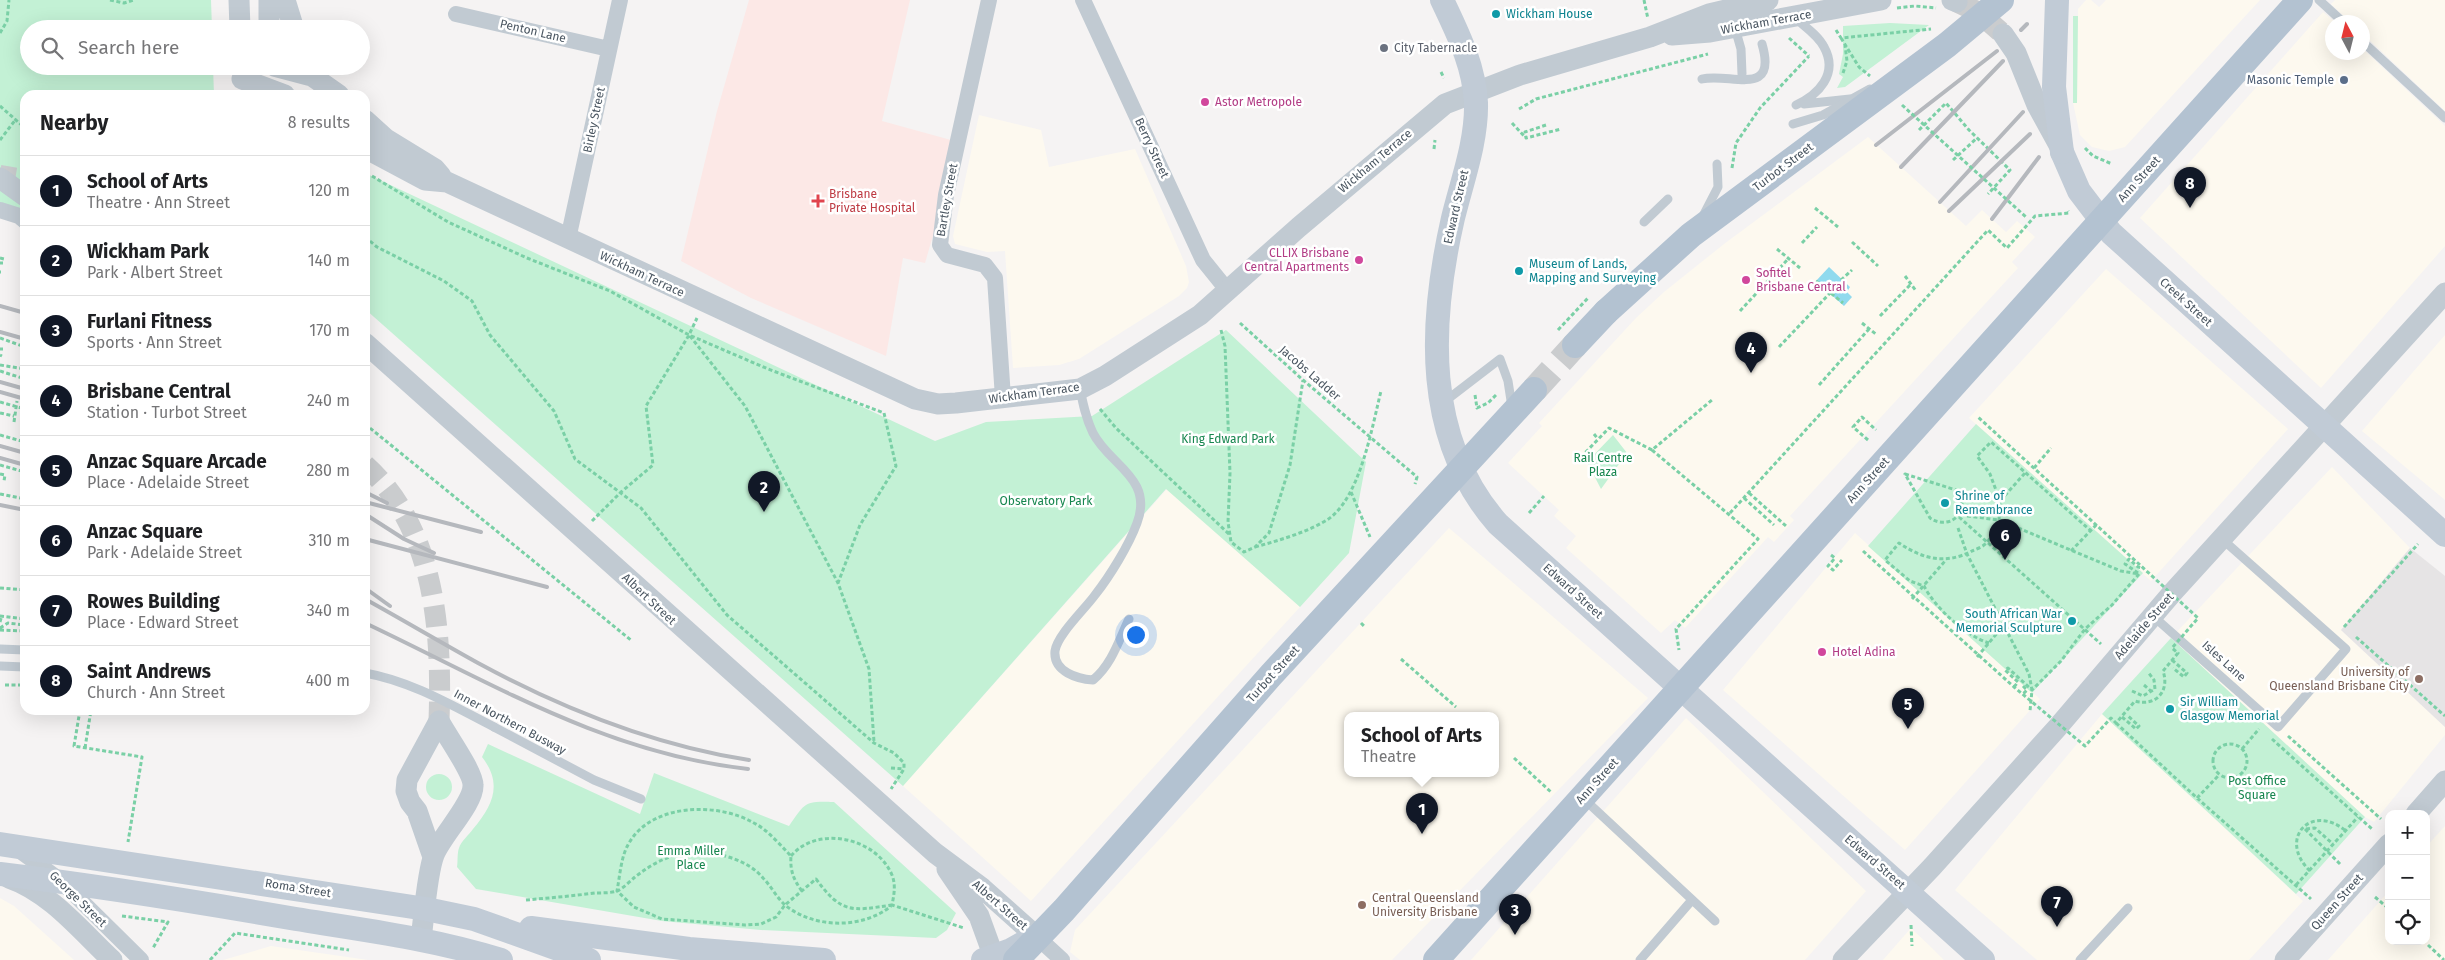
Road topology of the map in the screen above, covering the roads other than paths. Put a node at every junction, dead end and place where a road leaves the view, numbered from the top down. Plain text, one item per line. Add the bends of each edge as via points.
1 (239, 0) edge
2 (268, 0) edge
3 (284, 0) edge
4 (620, 0) edge
5 (989, 0) edge
6 (1084, 0) edge
7 (1442, 0) edge
8 (1768, 0) edge
9 (1881, 0) edge
10 (2000, 0) edge
11 (2057, 0) edge
12 (2300, 0) edge
13 (2319, 0) edge
14 (456, 14) dead end
15 (2335, 15) edge
16 (1794, 17) junction
17 (240, 20) edge
18 (269, 20) edge
19 (291, 20) edge
20 (2003, 34) tunnel mouth
21 (1737, 36) junction
22 (1759, 36) junction
23 (1650, 37) junction
24 (2370, 48) edge
25 (609, 49) junction
26 (1742, 74) dead end
27 (271, 75) edge
28 (314, 75) edge
29 (1702, 79) dead end
30 (242, 80) edge
31 (1887, 88) junction
32 (267, 90) edge
33 (273, 90) edge
34 (333, 90) edge
35 (1475, 93) junction
36 (1851, 99) junction
37 (2445, 118) edge
38 (1793, 124) dead end
39 (370, 125) edge
40 (2073, 149) junction
41 (370, 151) edge
42 (1717, 164) dead end
43 (0, 178) edge
44 (447, 182) junction
45 (20, 192) edge
46 (1668, 200) dead end
47 (0, 210) edge
48 (20, 217) edge
49 (2101, 221) junction
50 (1644, 222) dead end
51 (1691, 235) junction
52 (568, 240) junction
53 (1228, 291) junction
54 (2445, 292) edge
55 (1575, 345) tunnel mouth
56 (370, 347) edge
57 (1085, 386) junction
58 (1534, 390) tunnel mouth
59 (1003, 398) junction
60 (1441, 404) junction
61 (1512, 414) junction
62 (2324, 426) junction
63 (1461, 471) junction
64 (2445, 535) edge
65 (2221, 539) junction
66 (2153, 616) junction
67 (1129, 618) dead end
68 (0, 649) edge
69 (20, 650) edge
70 (0, 666) edge
71 (20, 667) edge
72 (370, 674) edge
73 (1680, 688) junction
74 (460, 759) junction
75 (418, 760) junction
76 (2445, 781) edge
77 (1582, 797) junction
78 (641, 799) dead end
79 (2420, 810) edge
80 (418, 811) junction
81 (459, 813) junction
82 (5, 845) edge
83 (2385, 848) edge
84 (935, 852) junction
85 (433, 857) junction
86 (0, 875) edge
87 (240, 879) junction
88 (61, 881) junction
89 (1908, 891) junction
90 (1692, 900) junction
91 (220, 906) junction
92 (2128, 908) dead end
93 (426, 909) junction
94 (474, 919) junction
95 (1716, 921) dead end
96 (1041, 933) junction
97 (421, 939) junction
98 (719, 956) edge
99 (144, 958) edge
100 (997, 959) edge
101 (112, 960) edge
102 (501, 960) edge
103 (589, 960) edge
104 (824, 960) edge
105 (1062, 960) edge
106 (1436, 960) edge
107 (1640, 960) edge
108 (1843, 960) edge
109 (1983, 960) edge
110 (2080, 960) edge
111 (2285, 960) edge

1 - 17 street
2 - 18 street
3 - 19 street
4 - 25 street, Birley Street
5 - 59 street, Bartley Street via 946,195 940,245 947,255 985,265 995,278
6 - 53 street, Berry Street via 1203,260
7 - 35 main road, Edward Street via 1471,63
8 - 23 street, Wickham Terrace via 1709,14
9 - 16 street, Wickham Terrace
10 - 31 main road, Turbot Street, bridge
11 - 40 main road, Creek Street, bridge via 2054,87
12 - 49 main road, Ann Street
13 - 15 lane
14 - 25 street, Penton Lane
16 - 22 street, Wickham Terrace
16 - 36 lane via 1824,47 1828,67 1824,85 1796,105
20 - 40 street, bridge via 2016,53 2037,105
21 - 22 street, Wickham Terrace
21 - 23 street, Wickham Terrace
21 - 26 lane
22 - 29 lane, bridge via 1766,62 1756,78 1745,81
23 - 35 street, Wickham Terrace via 1552,64
24 - 37 lane
25 - 52 street, Birley Street
27 - 33 street
28 - 34 street
30 - 32 street
31 - 36 lane, bridge via 1868,89
31 - 51 main road, Turbot Street, bridge
35 - 53 street, Wickham Terrace via 1445,104 1431,114
35 - 60 main road, Edward Street via 1474,128 1450,231 1441,294 1438,360
36 - 38 lane, bridge via 1822,115
39 - 44 street, Wickham Terrace via 386,139 435,169
40 - 49 main road, Creek Street via 2079,191
41 - 44 street, Wickham Terrace via 425,180
42 - 51 lane via 1716,194
43 - 45 street
44 - 52 street, Wickham Terrace
46 - 50 lane
47 - 48 street
49 - 62 main road, Creek Street via 2130,252
49 - 73 main road, Ann Street
51 - 55 main road, Turbot Street, bridge via 1606,312
52 - 59 street, Wickham Terrace via 915,399 938,404
53 - 57 street, Wickham Terrace via 1200,315
54 - 62 street, Adelaide Street
56 - 84 street, Albert Street
57 - 59 street, Wickham Terrace
57 - 67 lane via 1084,408 1093,433 1133,480 1140,492 1141,505 1138,522 1097,594 1060,638 1055,651 1060,666 1072,676 1093,680 1111,659
58 - 61 main road, Turbot Street
60 - 61 lane via 1500,360 1508,380
60 - 63 main road, Edward Street
61 - 63 main road, Turbot Street
62 - 64 main road, Creek Street
62 - 65 street, Adelaide Street
63 - 73 main road, Edward Street via 1480,504 1498,524
63 - 96 main road, Turbot Street via 1271,675
65 - 66 street, Adelaide Street
65 - 66 lane, Isles Lane via 2346,650 2278,727
66 - 89 street, Adelaide Street via 2057,728
68 - 69 lane
70 - 71 lane
72 - 78 lane, Inner Northern Busway, bridge via 396,681 447,703 594,780
73 - 77 main road, Ann Street
73 - 89 main road, Edward Street
74 - 75 street via 440,752
74 - 75 street via 439,721
74 - 81 street via 470,771 473,786 467,806
75 - 80 street via 411,769 406,791
76 - 79 street
77 - 90 lane
77 - 106 main road, Ann Street
80 - 81 street via 439,819
80 - 85 street
81 - 85 street
82 - 87 main road, Roma Street
82 - 88 street, George Street via 32,858
83 - 111 street, Queen Street
84 - 96 street, Albert Street
84 - 100 street, Albert Street via 976,910
85 - 93 street
86 - 88 main road
86 - 101 street, George Street via 51,902
87 - 91 main road
87 - 93 main road, Roma Street
88 - 91 main road
88 - 99 street, George Street
89 - 108 street, Adelaide Street
89 - 109 main road, Edward Street
90 - 95 lane
90 - 107 lane
91 - 97 main road
92 - 110 lane
93 - 94 main road, Roma Street
93 - 97 street
94 - 98 main road
94 - 103 main road, Roma Street
96 - 100 main road, Turbot Street
96 - 105 street, Albert Street
97 - 102 main road
98 - 104 main road

